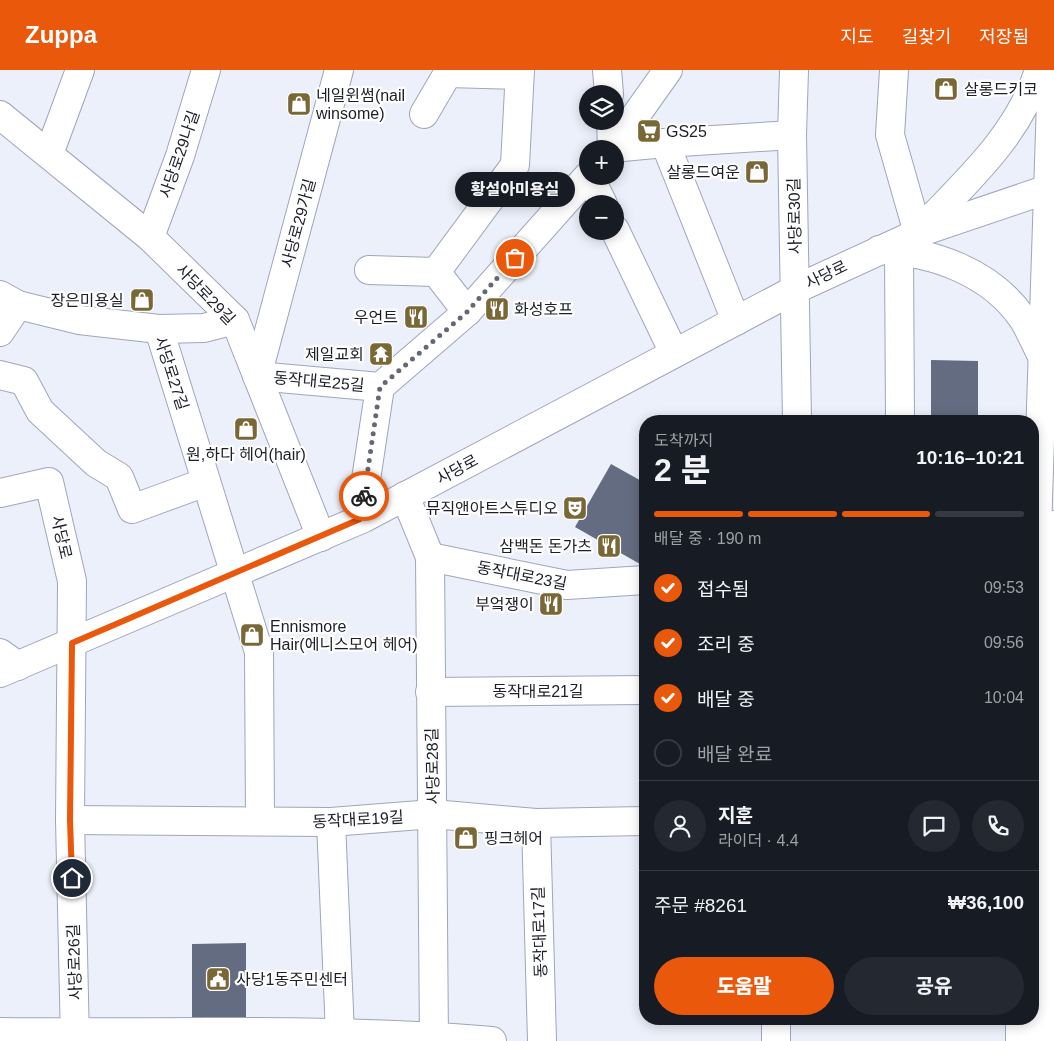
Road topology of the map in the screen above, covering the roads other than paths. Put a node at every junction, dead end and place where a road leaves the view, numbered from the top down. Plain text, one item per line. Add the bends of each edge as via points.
1 (80, 70) edge
2 (206, 70) edge
3 (339, 70) edge
4 (607, 70) edge
5 (668, 70) edge
6 (794, 70) edge
7 (894, 70) edge
8 (1039, 70) edge
9 (1052, 70) edge
10 (520, 73) edge
11 (608, 85) edge
12 (424, 114) dead end
13 (0, 115) edge
14 (792, 135) junction
15 (618, 140) edge
16 (665, 142) junction
17 (624, 147) edge
18 (49, 154) junction
19 (581, 185) edge
20 (1052, 188) edge
21 (150, 237) junction
22 (620, 240) edge
23 (898, 244) junction
24 (369, 270) dead end
25 (436, 272) junction
26 (796, 289) junction
27 (9, 300) edge
28 (467, 312) junction
29 (235, 320) junction
30 (736, 321) junction
31 (159, 329) junction
32 (0, 332) edge
33 (674, 353) junction
34 (1045, 362) junction
35 (0, 375) edge
36 (257, 376) junction
37 (380, 387) junction
38 (796, 415) edge
39 (900, 415) edge
40 (206, 482) junction
41 (0, 493) edge
42 (405, 496) junction
43 (1042, 513) edge
44 (360, 519) junction
45 (321, 537) junction
46 (430, 557) junction
47 (1039, 564) edge
48 (234, 573) junction
49 (639, 580) edge
50 (72, 643) junction
51 (6, 664) edge
52 (639, 690) edge
53 (430, 692) junction
54 (433, 814) junction
55 (70, 820) junction
56 (260, 820) junction
57 (639, 821) edge
58 (331, 822) junction
59 (536, 823) junction
60 (776, 1025) edge
61 (1020, 1025) edge
62 (0, 1032) edge
63 (340, 1034) junction
64 (76, 1037) edge
65 (434, 1039) edge
66 (492, 1041) edge
67 (542, 1041) edge
68 (776, 1041) edge
69 (1020, 1041) edge
70 (1046, 1041) edge

1 - 18 street
2 - 21 street, 사당로29나길 via 180,156
3 - 36 street, 사당로29가길
4 - 11 street
5 - 15 street
6 - 14 street, 사당로30길
7 - 23 street via 890,135
8 - 23 street via 1032,93 1010,130 988,158
9 - 20 street
10 - 12 street via 448,73
10 - 25 street via 515,165
13 - 18 street, 사당로29길
14 - 16 street
14 - 26 street, 사당로30길
16 - 17 street
16 - 30 street
18 - 21 street, 사당로29길
19 - 28 street, 동작대로25길
20 - 23 street, 사당로
20 - 34 street
21 - 29 street, 사당로29길
22 - 33 street
23 - 26 street, 사당로
23 - 34 street via 965,270 994,286 1023,319
23 - 39 street
24 - 25 street
25 - 28 street
26 - 30 street, 사당로
26 - 38 street, 사당로30길
27 - 31 street, 사당로27길 via 79,320
27 - 32 street
28 - 37 street, 동작대로25길
29 - 31 street via 204,328
29 - 36 street, 사당로29길
30 - 33 street, 사당로
31 - 40 street, 사당로27길
33 - 42 street, 사당로
34 - 43 street
35 - 40 street via 24,381 40,411 96,463 119,477 132,509
36 - 37 street, 동작대로25길
36 - 45 street, 사당로29길
37 - 44 street, 동작대로25길
40 - 48 street, 사당로27길
41 - 50 street, 사당로 via 49,482 72,581
42 - 44 street, 사당로
42 - 46 street, 사당로28길
43 - 47 street
43 - 70 street via 1051,624 1043,778
44 - 45 street, 사당로
45 - 48 street, 사당로
46 - 49 street, 동작대로23길 via 567,585
46 - 53 street, 사당로28길
48 - 50 street, 사당로
48 - 56 street via 259,652
50 - 51 street, 사당로
50 - 55 street, 사당로26길
52 - 53 street, 동작대로21길
53 - 54 street, 사당로28길
54 - 58 street, 동작대로19길
54 - 59 street, 동작대로19길
54 - 65 street, 사당로28길
55 - 56 street, 동작대로19길
55 - 64 street, 사당로26길
56 - 58 street, 동작대로19길
57 - 59 street, 동작대로19길
58 - 63 street
59 - 67 street, 동작대로17길
60 - 68 street
61 - 69 street
62 - 64 street
63 - 64 street
63 - 65 street
65 - 66 street

